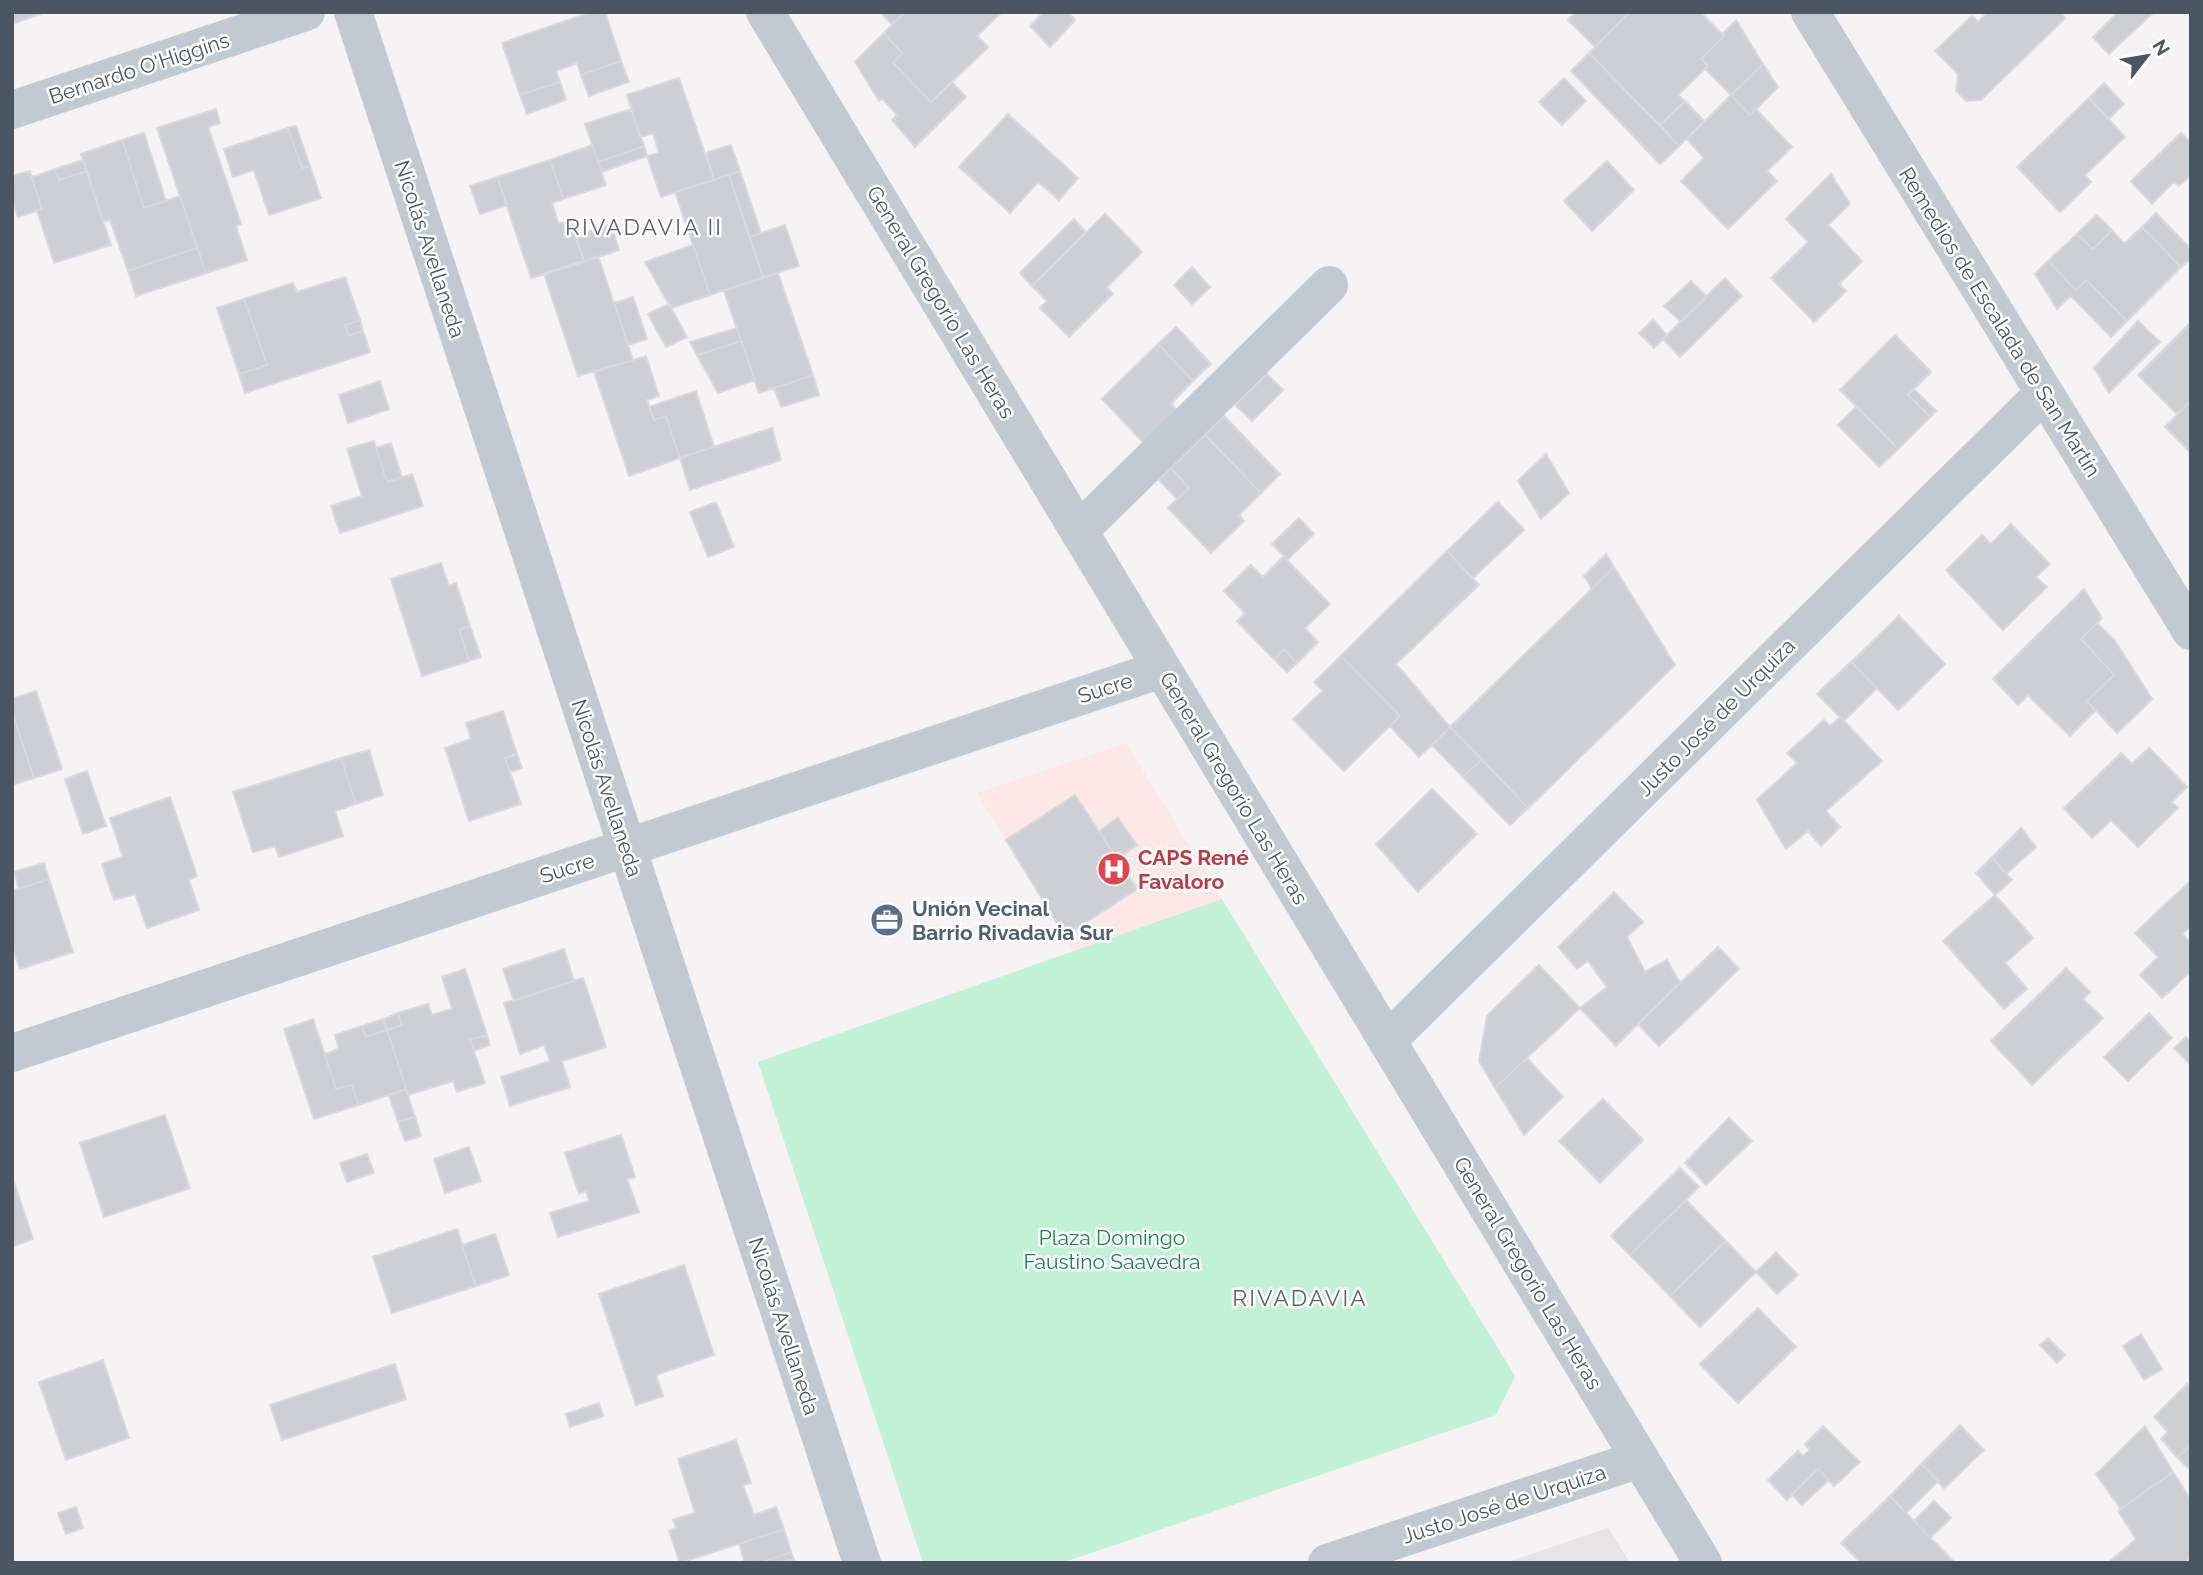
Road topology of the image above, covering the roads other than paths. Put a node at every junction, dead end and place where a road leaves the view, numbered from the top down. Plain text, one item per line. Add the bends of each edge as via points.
1 (306, 12) edge
2 (353, 12) edge
3 (765, 12) edge
4 (1810, 12) edge
5 (12, 110) edge
6 (1329, 285) dead end
7 (2044, 393) junction
8 (1079, 531) junction
9 (2191, 632) edge
10 (1162, 669) junction
11 (627, 848) junction
12 (1387, 1041) junction
13 (12, 1054) edge
14 (1640, 1459) junction
15 (862, 1563) edge
16 (1327, 1563) edge
17 (1703, 1563) edge

1 - 5 street, Bernardo O'Higgins
2 - 11 street, Nicolás Avellaneda
3 - 8 street, General Gregorio Las Heras
4 - 7 street, Remedios de Escalada de San Martín
6 - 8 street
7 - 9 street, Remedios de Escalada de San Martín
7 - 12 street, Justo José de Urquiza
8 - 10 street, General Gregorio Las Heras
10 - 11 street, Sucre
10 - 12 street, General Gregorio Las Heras
11 - 13 street, Sucre
11 - 15 street, Nicolás Avellaneda
12 - 14 street, General Gregorio Las Heras
14 - 16 street, Justo José de Urquiza
14 - 17 street, General Gregorio Las Heras

